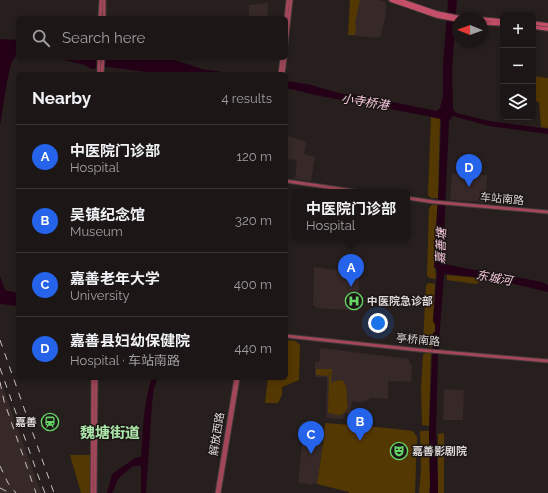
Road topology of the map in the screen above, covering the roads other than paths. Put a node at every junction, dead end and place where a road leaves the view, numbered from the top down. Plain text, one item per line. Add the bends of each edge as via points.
1 (101, 0) edge
2 (104, 0) edge
3 (288, 0) edge
4 (291, 0) edge
5 (391, 0) edge
6 (399, 0) edge
7 (437, 15) junction
8 (100, 16) edge
9 (104, 16) edge
10 (286, 16) edge
11 (452, 17) edge
12 (452, 19) edge
13 (488, 20) edge
14 (500, 21) edge
15 (488, 23) edge
16 (536, 23) edge
17 (500, 24) edge
18 (548, 25) edge
19 (288, 27) edge
20 (536, 27) edge
21 (548, 29) edge
22 (99, 60) edge
23 (102, 60) edge
24 (282, 60) edge
25 (285, 60) edge
26 (99, 72) edge
27 (102, 72) edge
28 (280, 72) edge
29 (283, 72) edge
30 (288, 182) edge
31 (338, 189) edge
32 (410, 198) edge
33 (548, 212) edge
34 (288, 336) edge
35 (548, 361) edge
36 (95, 380) edge
37 (95, 380) edge
38 (237, 380) edge
39 (92, 493) edge
40 (95, 493) edge
41 (218, 493) edge

1 - 8 street
2 - 9 street
3 - 10 street
4 - 19 street
5 - 7 main road
6 - 7 main road
7 - 11 main road
7 - 12 main road
13 - 14 main road
15 - 17 main road
16 - 18 main road
20 - 21 main road
22 - 26 street
23 - 27 street
24 - 28 street
25 - 29 street
30 - 31 street
32 - 33 street, 车站南路
34 - 35 street, 亭桥南路
36 - 39 street
37 - 40 street
38 - 41 street, 解放西路

